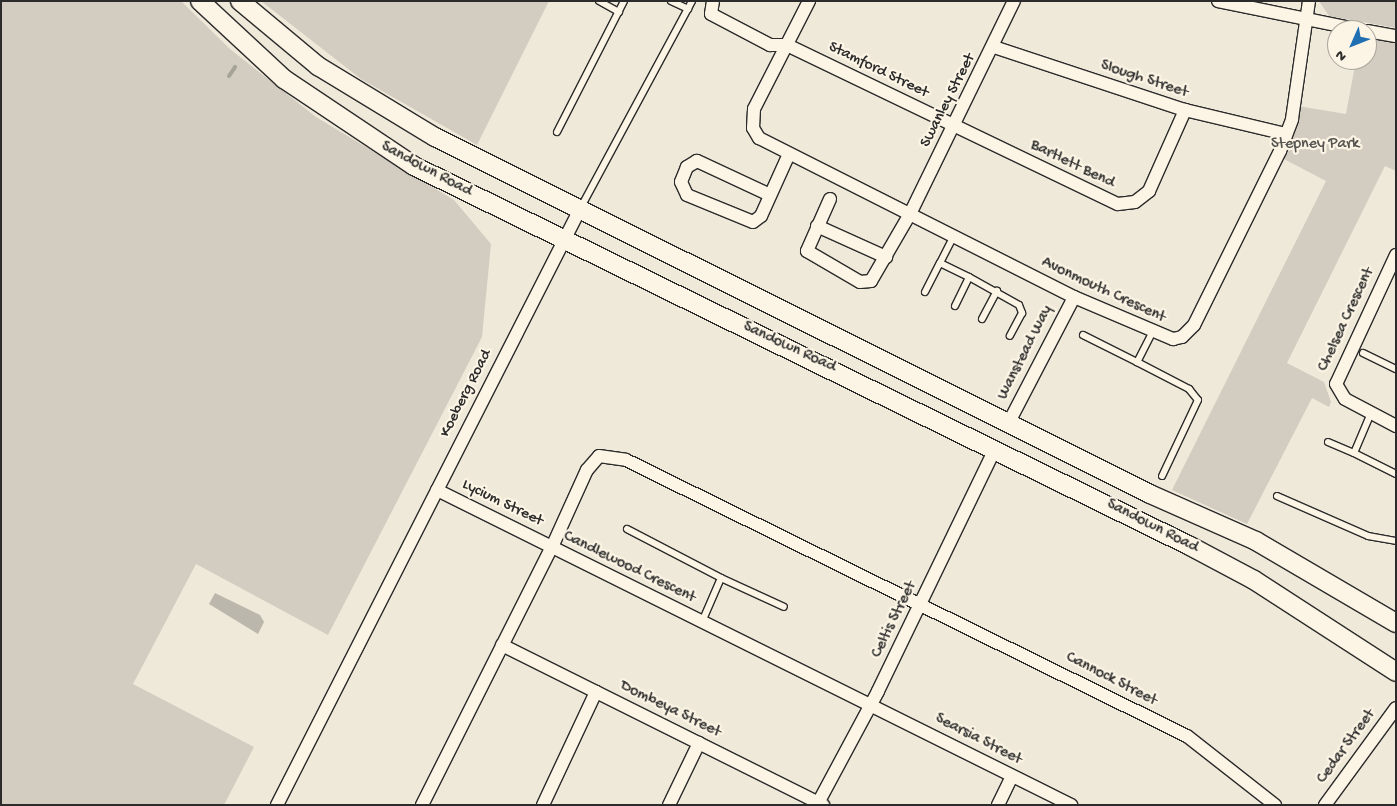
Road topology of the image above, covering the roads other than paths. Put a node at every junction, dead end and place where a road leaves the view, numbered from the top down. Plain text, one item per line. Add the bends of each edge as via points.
1 (200, 1) edge
2 (240, 1) edge
3 (599, 1) edge
4 (624, 1) edge
5 (671, 1) edge
6 (692, 1) edge
7 (714, 1) edge
8 (809, 1) edge
9 (1014, 1) edge
10 (1218, 1) edge
11 (1309, 1) edge
12 (688, 9) junction
13 (619, 12) junction
14 (1307, 22) junction
15 (1327, 25) edge
16 (1377, 33) edge
17 (1396, 36) edge
18 (787, 45) junction
19 (994, 47) junction
20 (1185, 110) junction
21 (954, 127) junction
22 (557, 132) dead end
23 (1286, 134) junction
24 (789, 154) junction
25 (770, 195) junction
26 (830, 199) dead end
27 (580, 209) junction
28 (910, 214) junction
29 (817, 226) junction
30 (954, 237) junction
31 (563, 241) junction
32 (1396, 255) edge
33 (886, 257) junction
34 (940, 263) junction
35 (1392, 270) edge
36 (969, 277) junction
37 (997, 291) junction
38 (925, 292) dead end
39 (1074, 297) junction
40 (955, 306) dead end
41 (982, 319) dead end
42 (1152, 333) junction
43 (1082, 335) dead end
44 (1010, 336) dead end
45 (1363, 353) dead end
46 (1137, 362) junction
47 (1396, 369) edge
48 (1371, 412) junction
49 (1008, 424) junction
50 (1396, 426) edge
51 (1328, 442) dead end
52 (995, 449) junction
53 (1354, 454) junction
54 (1396, 474) edge
55 (1162, 476) dead end
56 (437, 490) junction
57 (1277, 496) dead end
58 (627, 530) dead end
59 (1396, 541) edge
60 (552, 547) junction
61 (721, 578) junction
62 (922, 602) junction
63 (784, 607) dead end
64 (702, 622) junction
65 (1396, 623) edge
66 (502, 645) junction
67 (1396, 672) edge
68 (596, 692) junction
69 (870, 705) junction
70 (1396, 708) edge
71 (699, 743) junction
72 (1012, 776) junction
73 (819, 804) edge
74 (277, 805) edge
75 (422, 805) edge
76 (543, 805) edge
77 (669, 805) edge
78 (998, 805) edge
79 (1071, 805) edge
80 (1275, 805) edge
81 (1325, 805) edge

1 - 31 main road, Sandown Road via 284,79 349,127 414,166
2 - 27 main road, Sandown Road via 318,66 377,105
3 - 13 lane
4 - 13 lane
5 - 12 lane
6 - 12 lane, Koeberg Road
7 - 18 street, Stamford Street via 711,14 770,45
8 - 18 street, Avonmouth Crescent
9 - 19 street, Swanley Street
10 - 14 street
11 - 14 street, Avonmouth Crescent
12 - 27 lane, Koeberg Road
13 - 22 lane
14 - 15 street
14 - 23 street, Avonmouth Crescent
16 - 17 street
18 - 21 street, Stamford Street
18 - 24 street, Avonmouth Crescent via 752,119 762,140
19 - 20 street, Slough Street
19 - 21 street, Swanley Street
20 - 21 street, Bartlett Bend via 1149,192 1124,204
20 - 23 street, Slough Street
21 - 28 street, Swanley Street
23 - 42 street, Avonmouth Crescent via 1194,325 1179,338
24 - 25 street
24 - 28 street, Avonmouth Crescent
25 - 25 street via 761,216 749,222 687,195 680,182 686,167 697,161
26 - 29 street
27 - 31 street, Koeberg Road
27 - 49 main road, Sandown Road
28 - 30 street, Avonmouth Crescent
28 - 33 street, Swanley Street
29 - 33 street
29 - 33 street, Swanley Street via 808,247 810,255 860,282 871,281
30 - 34 lane
30 - 39 street, Avonmouth Crescent
31 - 52 main road, Sandown Road
31 - 56 street, Koeberg Road
32 - 35 street, Chelsea Crescent
34 - 36 lane
34 - 38 lane
35 - 48 street, Chelsea Crescent via 1336,379 1340,395
36 - 37 lane
36 - 40 lane
37 - 41 lane
37 - 44 lane via 1021,308
39 - 42 street, Avonmouth Crescent
39 - 49 street, Wanstead Way
42 - 46 lane
43 - 46 lane
45 - 47 lane
46 - 55 lane via 1189,389 1198,400
48 - 50 street, Chelsea Crescent
48 - 53 lane
49 - 65 main road, Sandown Road via 1276,551
51 - 53 lane
52 - 62 street, Celtis Street
52 - 67 main road, Sandown Road via 1254,580
53 - 54 lane
56 - 60 street, Lycium Street
56 - 74 street, Koeberg Road
57 - 59 lane via 1368,536
58 - 61 lane
60 - 62 street, Cannock Street via 587,470 599,456 615,456
60 - 64 street, Candlewood Crescent
60 - 66 street, Candlewood Crescent
61 - 63 lane
61 - 64 lane
62 - 69 street, Celtis Street
62 - 80 street, Cannock Street via 1187,736
64 - 69 street, Candlewood Crescent
66 - 68 street, Dombeya Street
66 - 75 street, Candlewood Crescent
68 - 71 street, Dombeya Street
68 - 76 street
69 - 72 street, Searsia Street
69 - 73 street, Celtis Street
70 - 81 street, Cedar Street
71 - 73 street, Dombeya Street
71 - 77 street
72 - 78 street
72 - 79 street, Searsia Street

